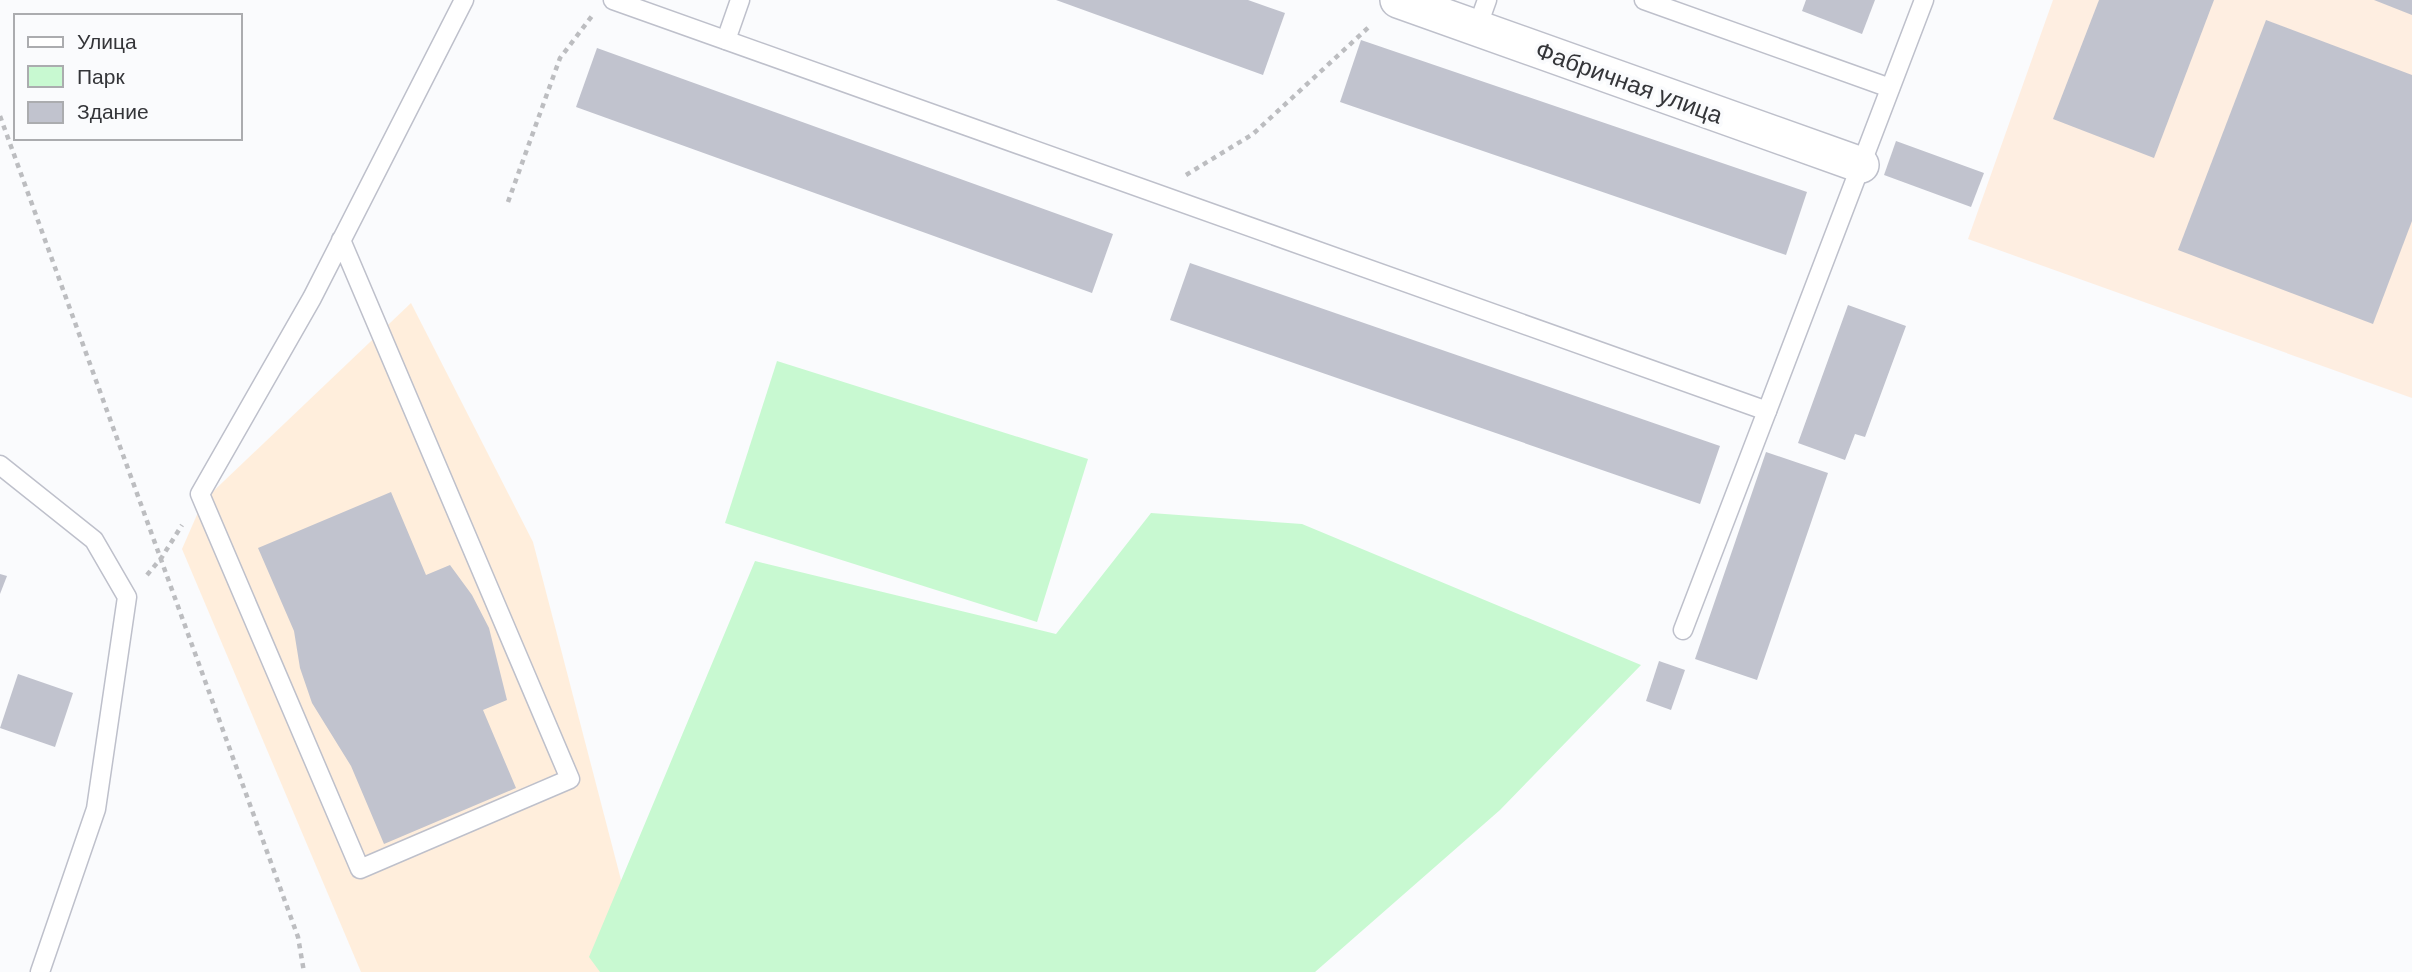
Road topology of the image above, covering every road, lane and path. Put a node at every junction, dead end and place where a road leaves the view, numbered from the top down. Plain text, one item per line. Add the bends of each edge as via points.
1 (464, 0) edge
2 (740, 0) edge
3 (1644, 0) edge
4 (1924, 0) edge
5 (605, 5) edge
6 (1388, 9) edge
7 (1482, 14) edge
8 (726, 40) junction
9 (1890, 88) junction
10 (0, 116) edge
11 (1861, 165) junction
12 (1155, 193) junction
13 (508, 202) dead end
14 (341, 240) junction
15 (1767, 411) junction
16 (0, 465) edge
17 (1683, 630) dead end
18 (40, 972) edge
19 (304, 972) edge

1 - 14 lane
2 - 8 lane
3 - 9 lane
4 - 9 lane
5 - 8 lane
5 - 13 path via 560,58
6 - 7 street, Фабричная улица
6 - 12 path via 1253,134
7 - 11 street, Фабричная улица
8 - 12 lane
9 - 11 lane
10 - 19 path via 293,923
11 - 15 lane
12 - 15 lane
14 - 14 lane via 570,779 359,869 201,494
15 - 17 lane
16 - 18 lane via 94,540 127,597 96,809

